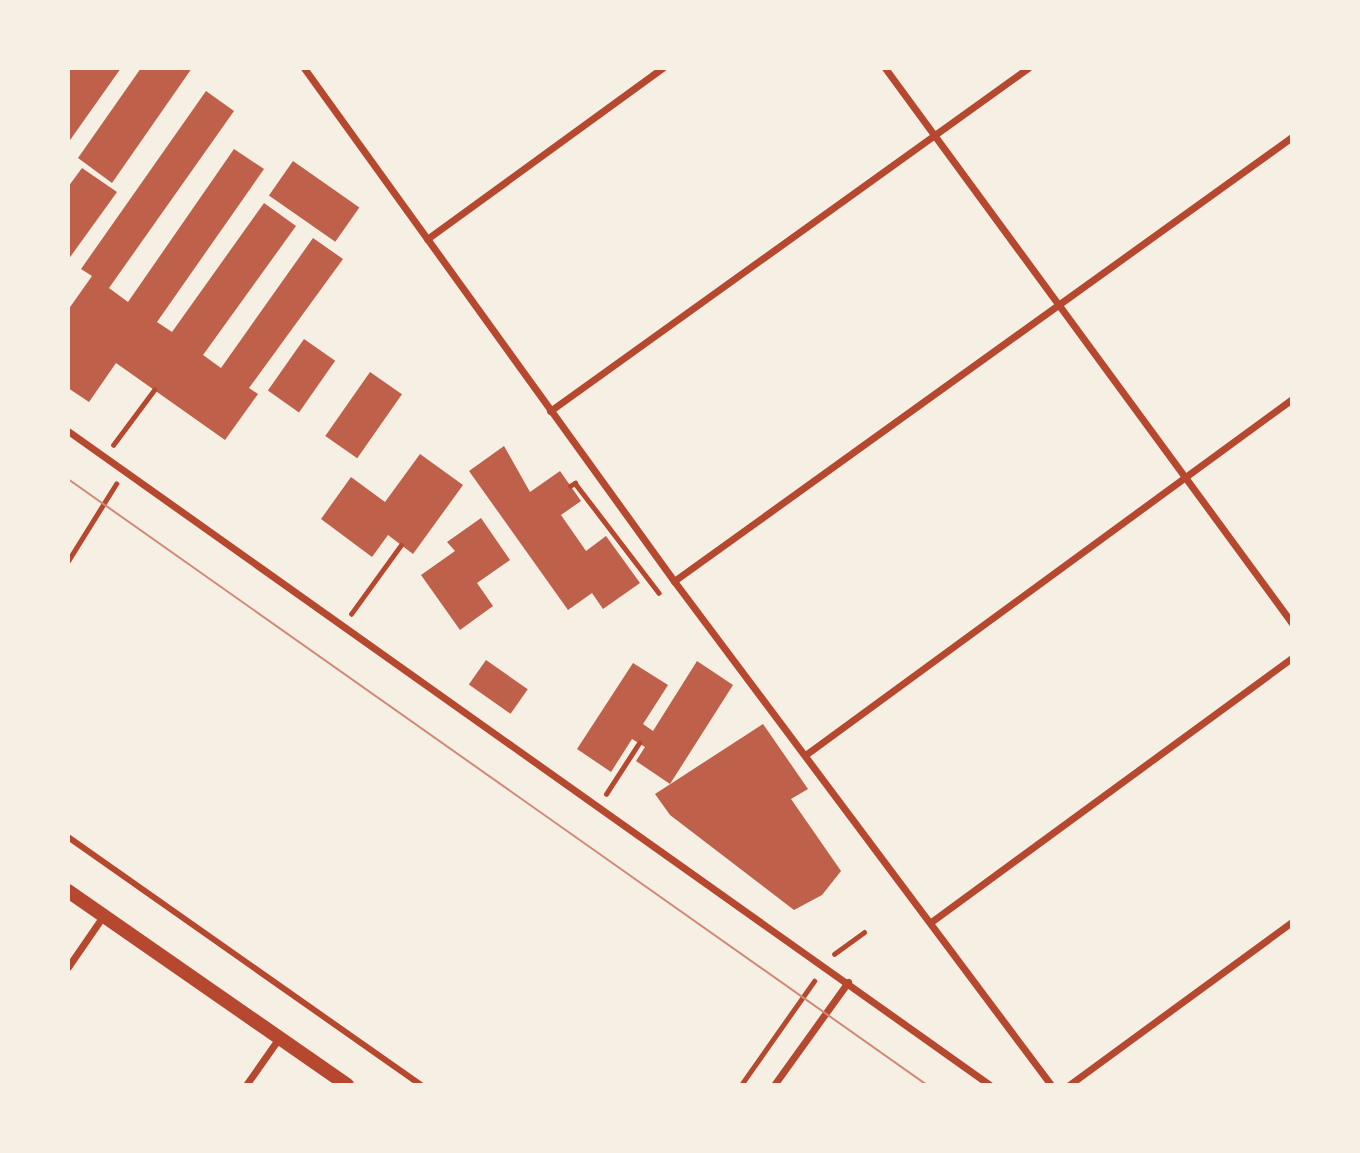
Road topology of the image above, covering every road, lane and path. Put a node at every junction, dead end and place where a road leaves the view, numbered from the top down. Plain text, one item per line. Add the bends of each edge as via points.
1 (315, 68) edge
2 (662, 68) edge
3 (885, 68) edge
4 (1028, 68) edge
5 (306, 71) edge
6 (935, 136) junction
7 (1292, 137) edge
8 (427, 239) junction
9 (1060, 307) junction
10 (153, 390) dead end
11 (1292, 400) edge
12 (551, 411) junction
13 (68, 431) edge
14 (105, 457) junction
15 (124, 471) junction
16 (1185, 478) junction
17 (401, 545) dead end
18 (68, 561) edge
19 (674, 581) junction
20 (1292, 623) edge
21 (343, 627) junction
22 (1292, 658) edge
23 (639, 743) dead end
24 (808, 753) junction
25 (597, 807) junction
26 (68, 836) edge
27 (68, 891) edge
28 (104, 916) junction
29 (931, 922) junction
30 (1292, 922) edge
31 (864, 932) dead end
32 (825, 966) junction
33 (68, 967) edge
34 (848, 982) junction
35 (280, 1037) junction
36 (246, 1085) edge
37 (347, 1085) edge
38 (421, 1085) edge
39 (741, 1085) edge
40 (774, 1085) edge
41 (990, 1085) edge
42 (1051, 1085) edge
43 (1069, 1085) edge

1 - 5 street
2 - 8 street
3 - 6 street
4 - 6 street
5 - 8 street
6 - 9 street
6 - 12 street
7 - 9 street
8 - 12 street
9 - 16 street
9 - 19 street
10 - 14 path
11 - 16 street
12 - 19 street
13 - 14 street
14 - 15 street
15 - 18 path
15 - 21 street
16 - 20 street
16 - 24 street
17 - 21 path
19 - 24 street
21 - 25 street
22 - 29 street
23 - 25 path
24 - 29 street
25 - 32 street
26 - 38 street
27 - 28 main road
28 - 33 street
28 - 35 main road
29 - 42 street
30 - 43 street
31 - 32 path
32 - 34 street
32 - 39 path
34 - 40 street
34 - 41 street
35 - 36 street
35 - 37 main road

